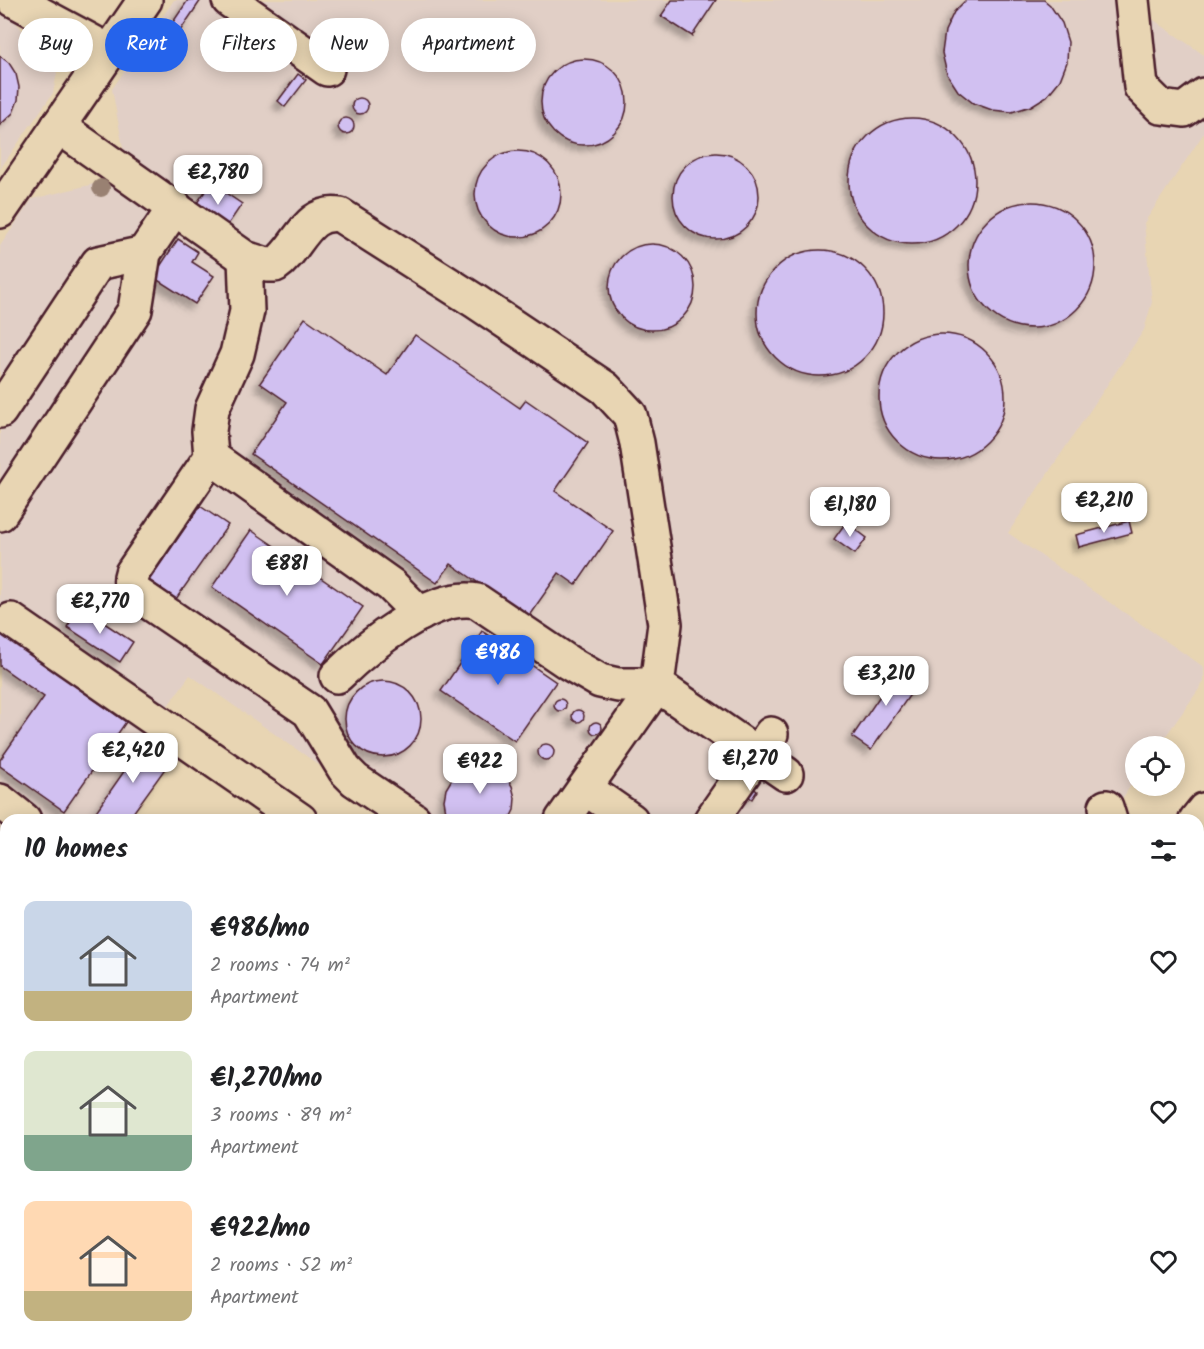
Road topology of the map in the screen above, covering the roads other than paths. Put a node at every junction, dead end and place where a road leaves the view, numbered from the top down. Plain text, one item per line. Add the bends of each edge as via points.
1 (14, 0) edge
2 (145, 0) edge
3 (229, 0) edge
4 (1132, 0) edge
5 (132, 18) edge
6 (105, 49) edge
7 (309, 56) edge
8 (105, 57) edge
9 (1204, 95) edge
10 (58, 126) junction
11 (175, 207) junction
12 (0, 210) edge
13 (144, 253) junction
14 (245, 258) junction
15 (0, 411) edge
16 (211, 457) junction
17 (0, 514) edge
18 (420, 614) junction
19 (11, 620) dead end
20 (337, 676) dead end
21 (657, 686) junction
22 (764, 744) junction
23 (786, 774) dead end
24 (585, 788) junction
25 (0, 801) edge
26 (16, 814) edge
27 (291, 814) edge
28 (405, 814) edge
29 (566, 814) edge
30 (622, 814) edge
31 (715, 814) edge

1 - 6 street
2 - 5 street
3 - 7 street
4 - 9 street via 1142,87 1161,107 1184,110
8 - 10 street
10 - 11 street
10 - 12 street
11 - 13 street
11 - 14 street
13 - 15 street via 98,262
13 - 17 street via 135,310
14 - 16 street via 247,311 237,354 212,409
14 - 21 street via 275,265 318,216 340,214 605,388 630,415 637,443 665,624
16 - 18 street via 391,585
16 - 28 street via 132,573 132,589 309,711 345,770
18 - 20 street via 363,651
18 - 21 street via 458,600 477,601 600,681
19 - 27 street
21 - 22 street
21 - 24 street
22 - 23 street
22 - 31 street
24 - 29 street
24 - 30 street
25 - 26 street

